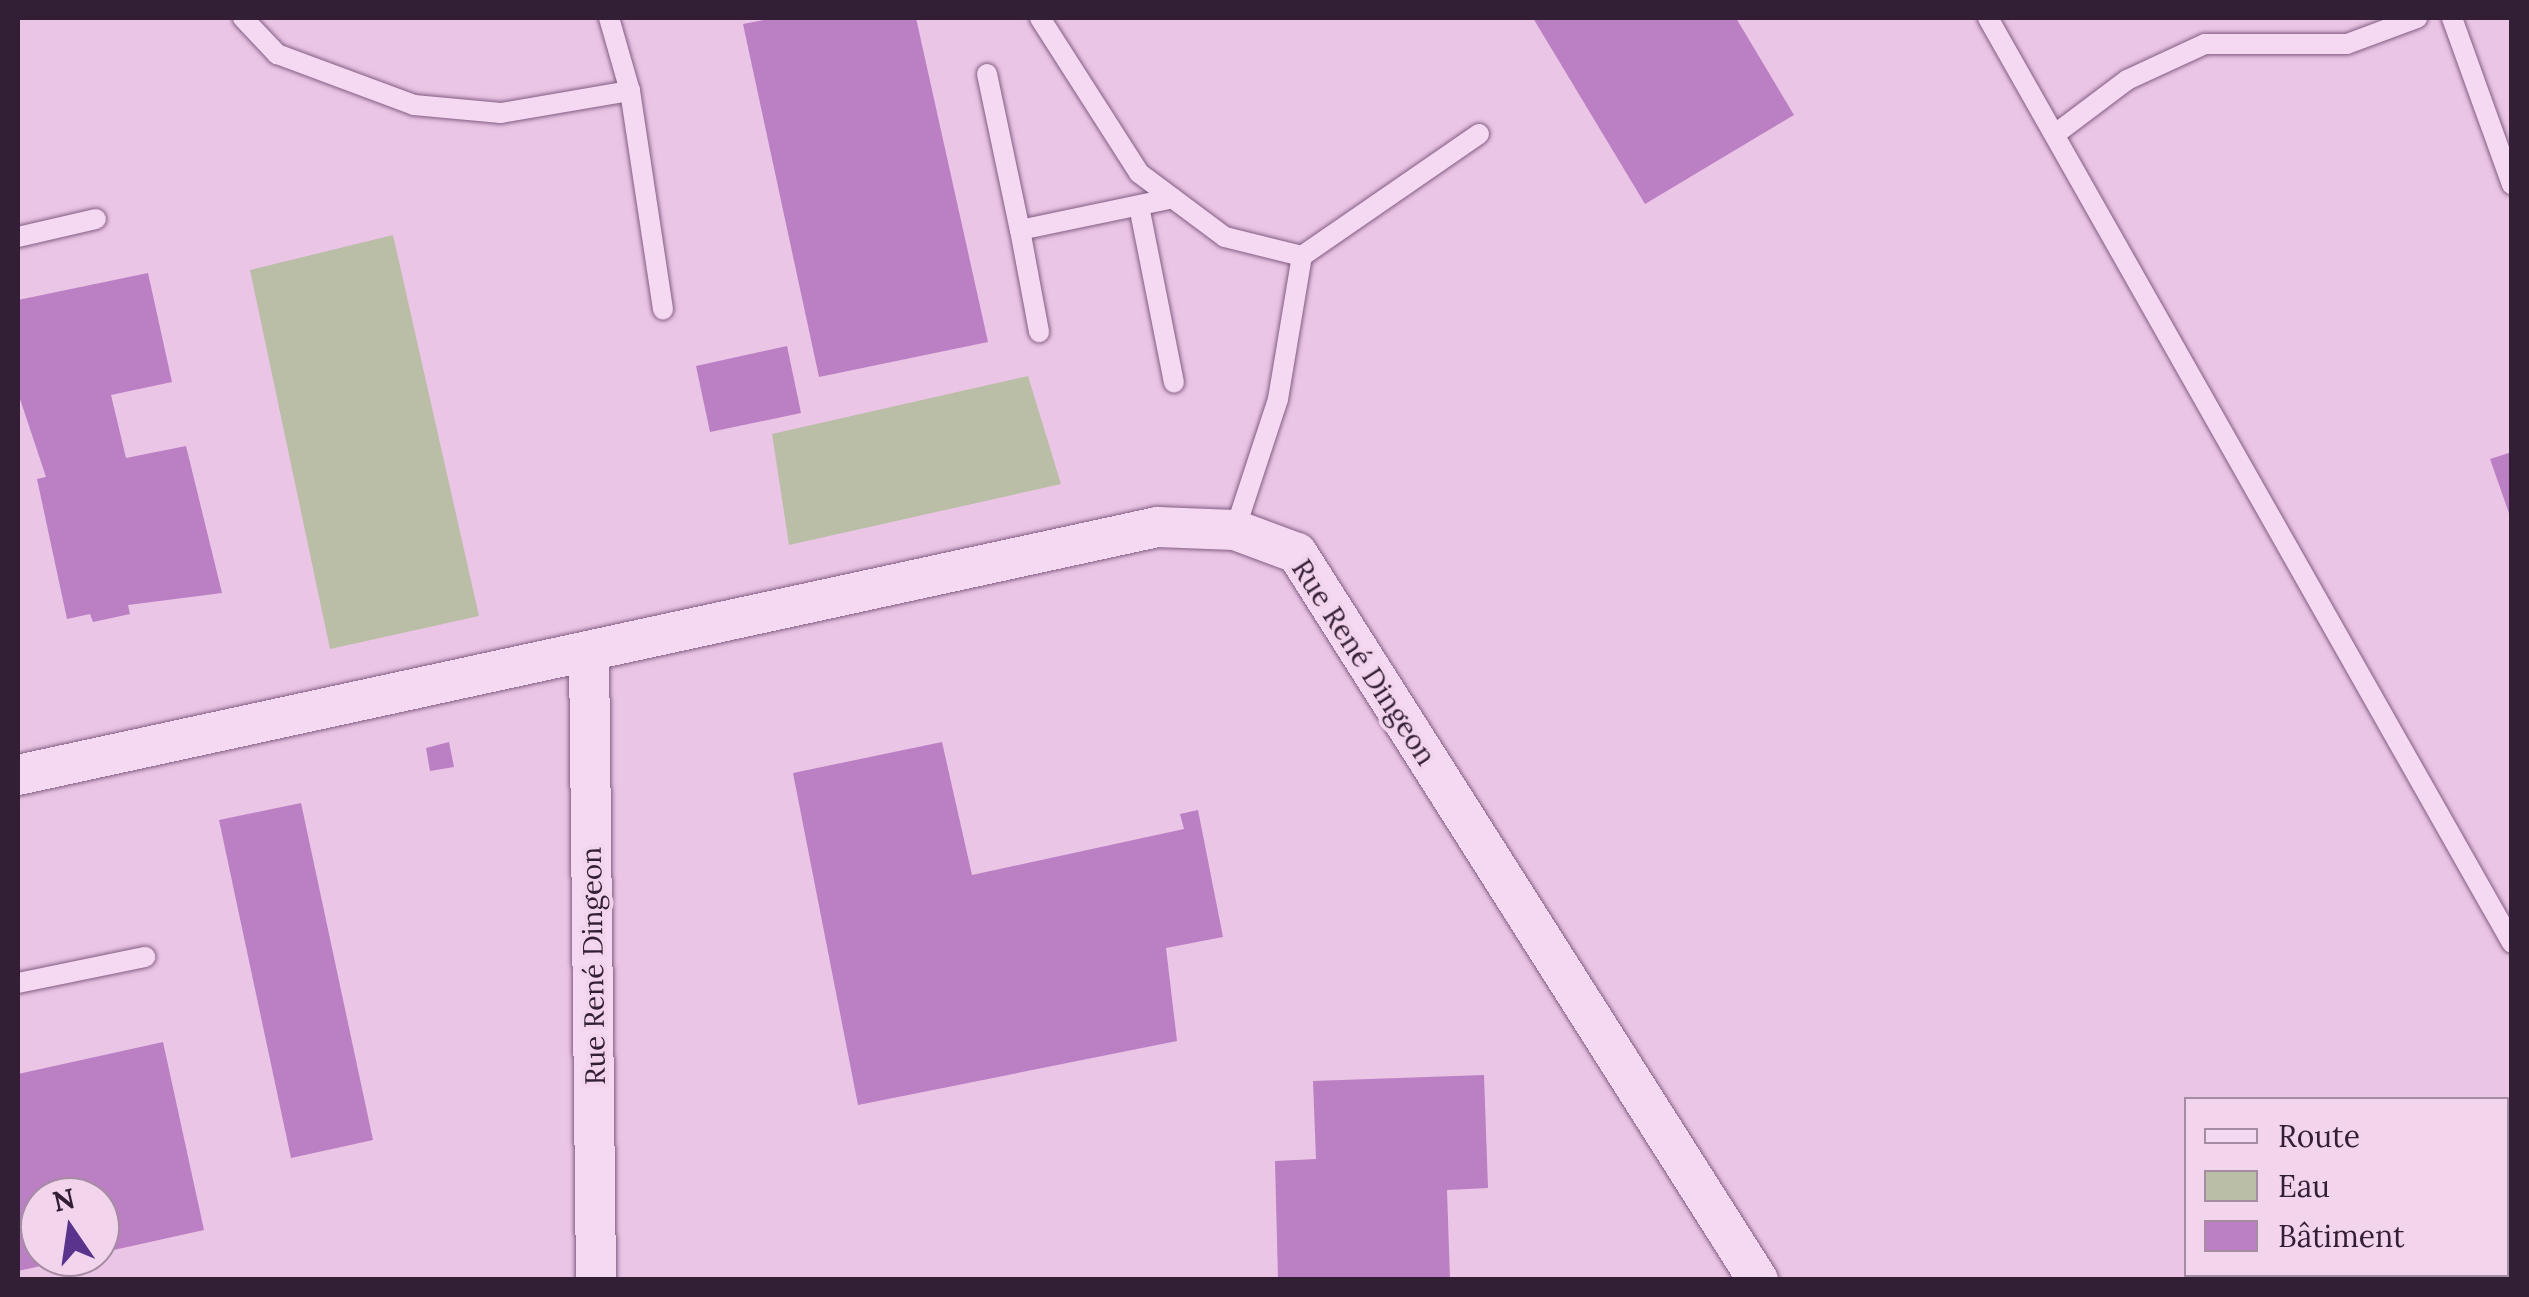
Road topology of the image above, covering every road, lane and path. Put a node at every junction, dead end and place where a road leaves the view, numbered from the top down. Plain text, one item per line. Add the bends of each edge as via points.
1 (242, 18) edge
2 (609, 18) edge
3 (1040, 18) edge
4 (1988, 18) edge
5 (2417, 18) edge
6 (2452, 18) edge
7 (988, 74) dead end
8 (630, 91) junction
9 (2058, 132) junction
10 (1479, 134) dead end
11 (2512, 184) edge
12 (1173, 198) junction
13 (1139, 206) junction
14 (96, 219) dead end
15 (1020, 230) junction
16 (18, 237) edge
17 (1302, 256) junction
18 (663, 310) dead end
19 (1039, 332) dead end
20 (1174, 382) dead end
21 (1235, 530) junction
22 (589, 652) junction
23 (18, 775) edge
24 (2512, 942) edge
25 (145, 957) dead end
26 (18, 984) edge
27 (596, 1280) edge
28 (1758, 1280) edge

1 - 8 lane via 277,54 414,105 501,113
2 - 8 lane
3 - 12 lane via 1094,114 1140,173
4 - 9 lane
5 - 9 lane via 2346,44 2205,44 2128,80
6 - 11 lane
7 - 15 lane
8 - 18 lane
9 - 24 lane
10 - 17 lane
12 - 13 lane
12 - 17 lane via 1225,238
13 - 15 lane
13 - 20 lane
14 - 16 lane
15 - 19 lane
17 - 21 lane via 1278,399
21 - 22 street, Rue René Dingeon via 1156,527
21 - 28 street, Rue René Dingeon via 1297,554
22 - 23 street, Rue René Dingeon
22 - 27 street, Rue René Dingeon
25 - 26 lane

